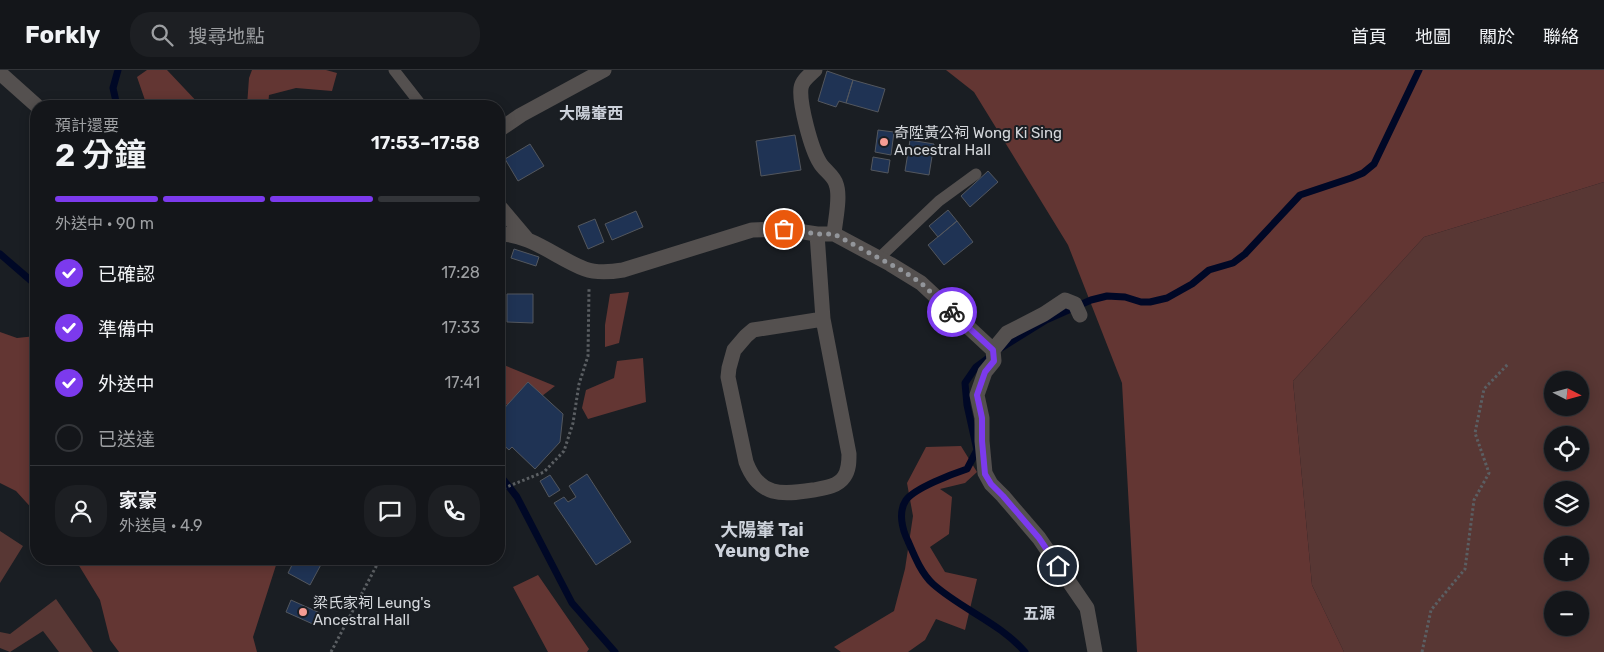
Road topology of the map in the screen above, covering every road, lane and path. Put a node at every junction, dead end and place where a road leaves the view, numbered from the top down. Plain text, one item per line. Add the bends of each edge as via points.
1 (394, 70) edge
2 (604, 70) edge
3 (815, 70) edge
4 (0, 73) edge
5 (30, 100) edge
6 (417, 100) edge
7 (505, 126) edge
8 (976, 174) dead end
9 (505, 213) edge
10 (505, 234) edge
11 (817, 234) junction
12 (834, 234) junction
13 (527, 239) junction
14 (878, 259) junction
15 (598, 271) junction
16 (1080, 315) dead end
17 (823, 318) junction
18 (993, 350) junction
19 (1510, 362) dead end
20 (505, 488) edge
21 (377, 565) edge
22 (331, 652) edge
23 (1095, 652) edge
24 (1422, 652) edge

1 - 6 lane
2 - 7 street
3 - 12 street via 801,88 809,138 819,162 836,184
4 - 5 street
8 - 14 lane via 939,201
9 - 13 street
10 - 13 street
11 - 12 street
11 - 15 street via 784,229 752,230 623,270
11 - 17 street
12 - 14 street
13 - 15 street via 586,269
14 - 18 street via 921,283
15 - 20 path via 589,284 588,356 564,451 544,472
16 - 18 street via 1075,304 1064,300 1008,333
17 - 17 street via 754,330 739,343 731,359 728,378 746,462 756,480 772,492 782,494 827,488 837,484 849,467
18 - 23 street via 994,361 985,372 977,395 982,418 985,474 1039,538 1086,608
19 - 24 path via 1484,389 1475,432 1489,472 1474,500 1465,569 1432,610
21 - 22 path

